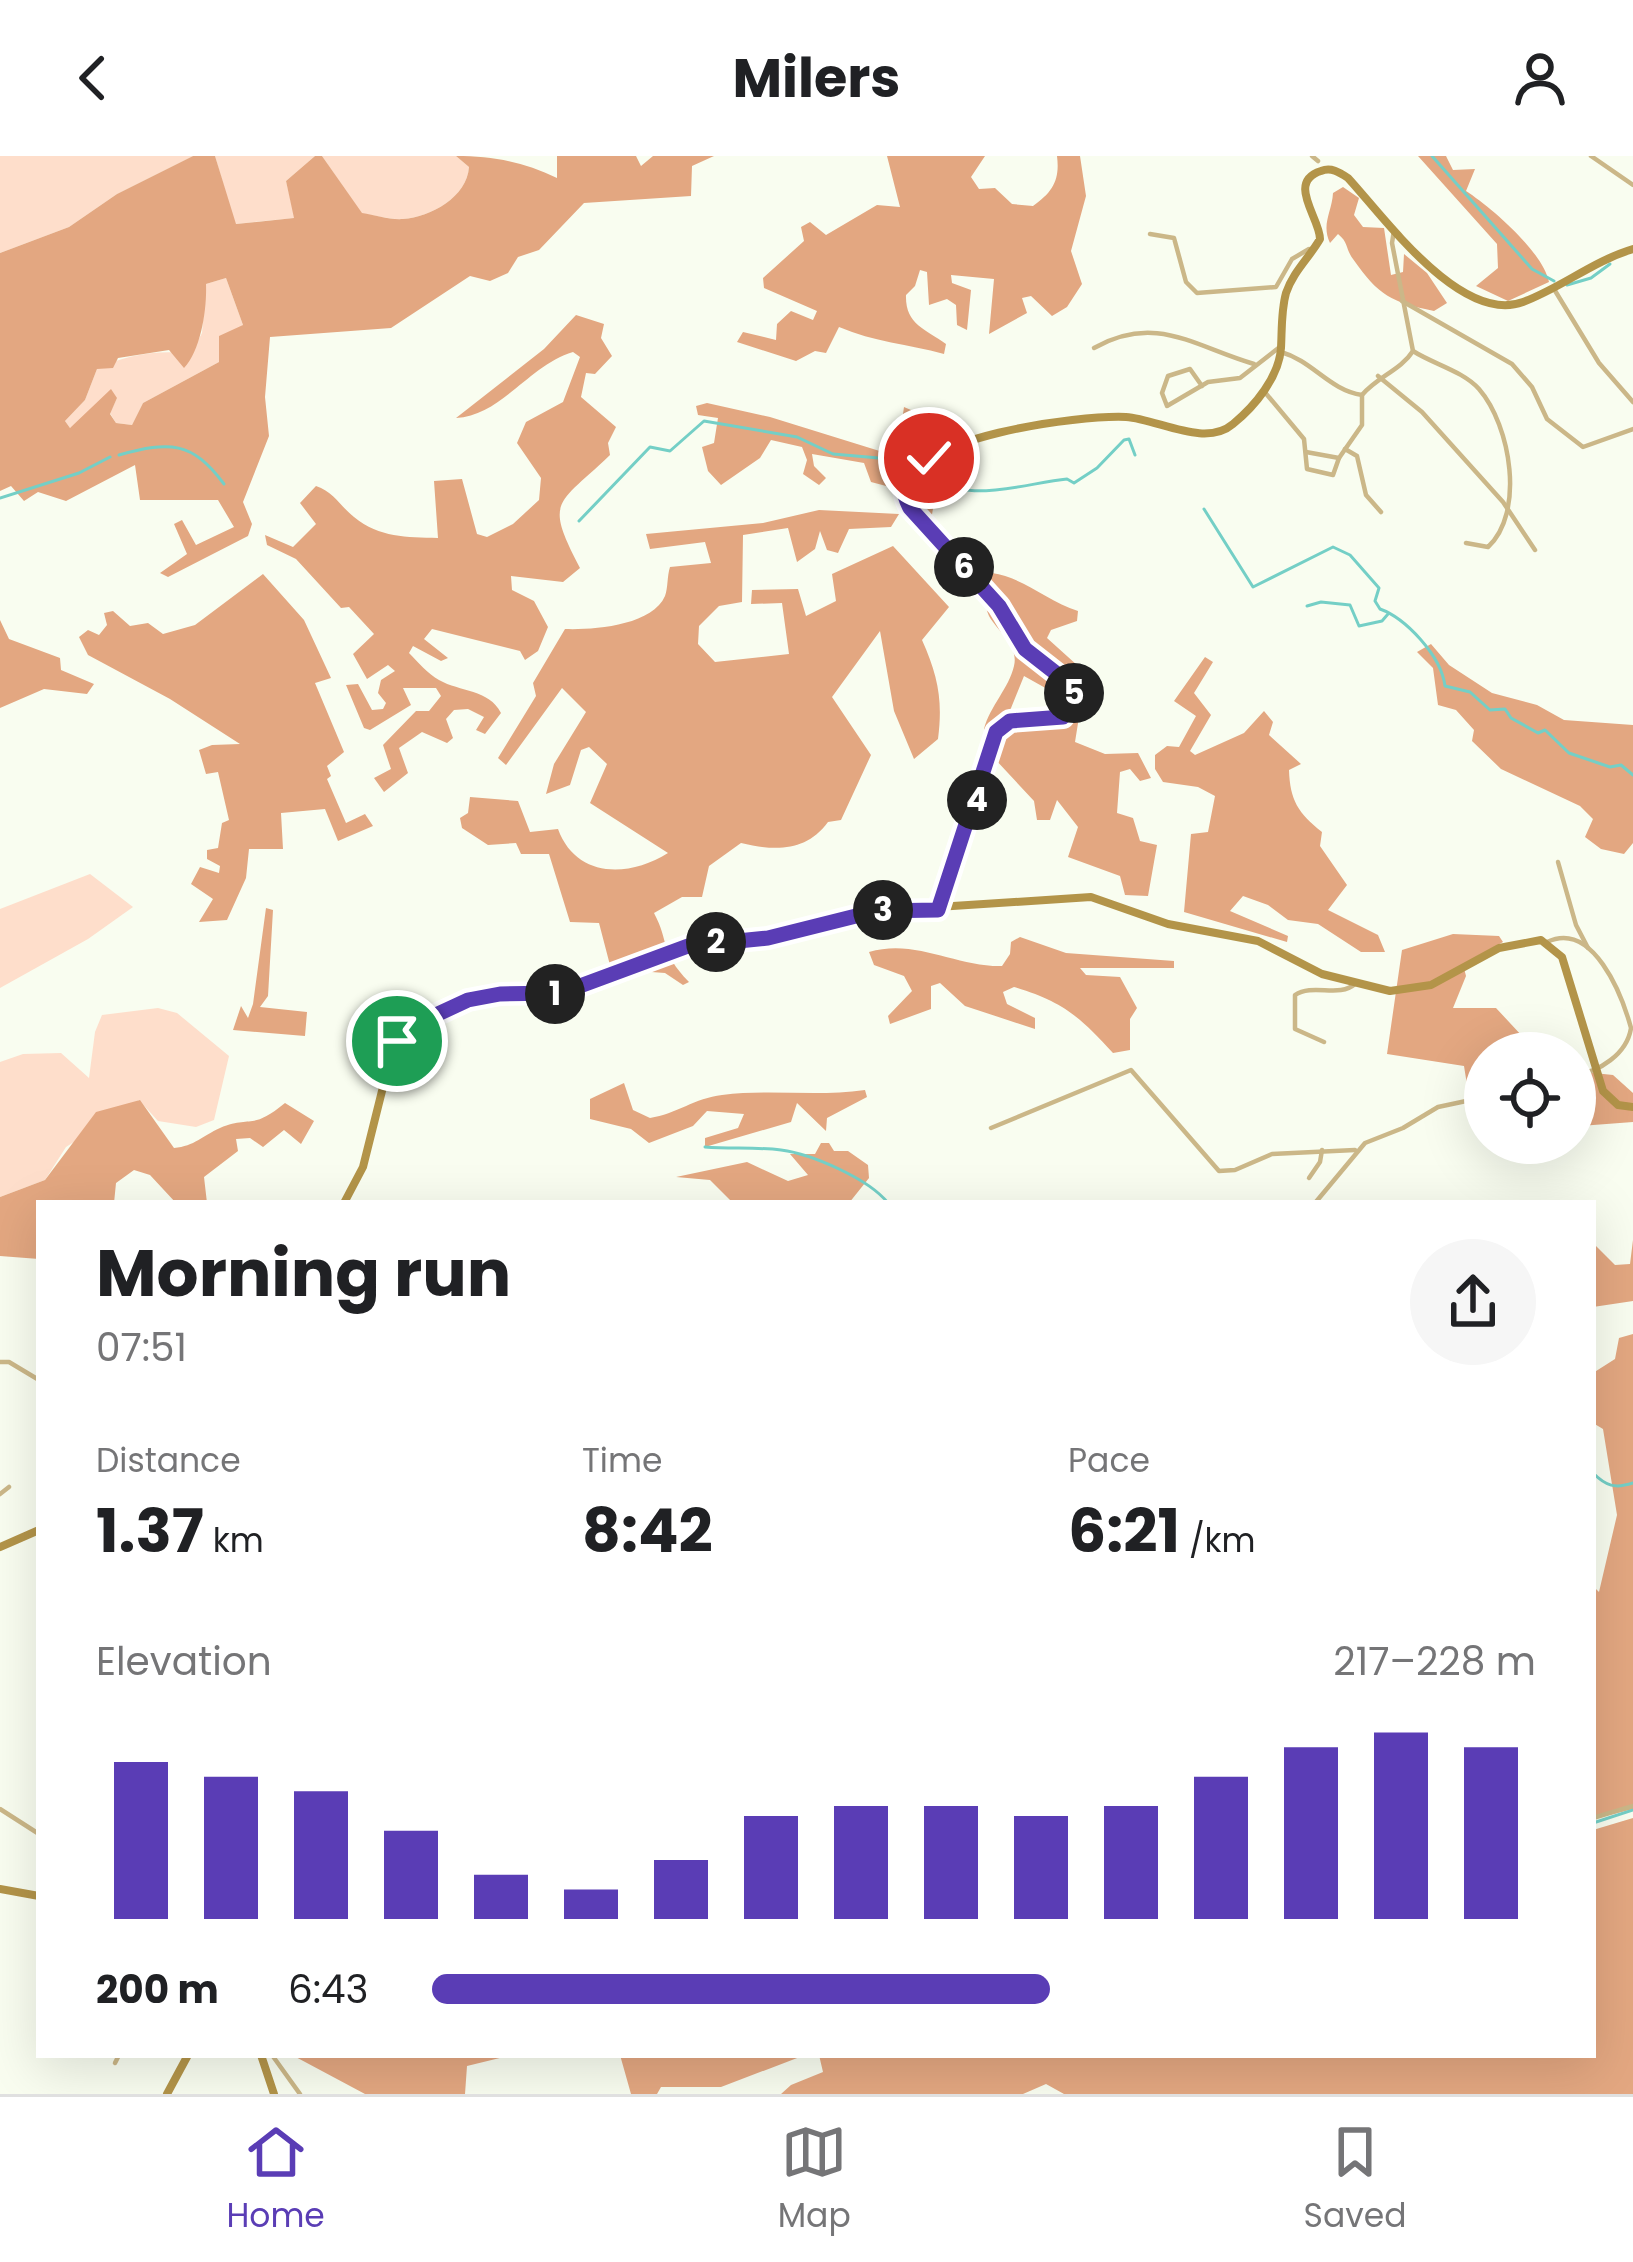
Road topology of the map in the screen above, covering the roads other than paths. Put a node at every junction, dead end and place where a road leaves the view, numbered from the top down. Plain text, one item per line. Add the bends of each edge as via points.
1 (1591, 156) edge
2 (1317, 161) edge
3 (1633, 185) edge
4 (1395, 229) junction
5 (1150, 234) dead end
6 (1315, 249) junction
7 (1633, 249) edge
8 (1553, 288) junction
9 (1402, 301) junction
10 (1094, 348) dead end
11 (1281, 349) junction
12 (1413, 351) junction
13 (1254, 364) junction
14 (1378, 376) junction
15 (1202, 386) junction
16 (1263, 390) junction
17 (1362, 395) junction
18 (1633, 402) edge
19 (1633, 429) edge
20 (1345, 449) junction
21 (1306, 452) junction
22 (1339, 458) junction
23 (1508, 509) junction
24 (1381, 512) dead end
25 (1466, 542) dead end
26 (1535, 550) dead end
27 (1558, 862) dead end
28 (938, 910) junction
29 (1546, 942) junction
30 (1588, 947) junction
31 (1355, 984) junction
32 (1584, 1032) edge
33 (1324, 1042) dead end
34 (1596, 1070) edge
35 (1596, 1073) edge
36 (1464, 1101) edge
37 (1633, 1107) edge
38 (991, 1128) dead end
39 (1322, 1150) junction
40 (1355, 1150) junction
41 (1309, 1178) dead end
42 (349, 1200) edge
43 (1317, 1200) edge
44 (2, 1362) edge
45 (36, 1379) edge
46 (9, 1487) dead end
47 (0, 1494) edge
48 (36, 1531) edge
49 (0, 1547) edge
50 (1633, 1806) edge
51 (0, 1809) edge
52 (1596, 1817) edge
53 (36, 1832) edge
54 (0, 1888) edge
55 (36, 1895) edge
56 (117, 2058) edge
57 (185, 2058) edge
58 (262, 2058) edge
59 (274, 2058) edge
60 (115, 2062) dead end
61 (167, 2094) edge
62 (274, 2094) edge
63 (300, 2094) edge

1 - 3 street
2 - 4 street via 1348,178
2 - 6 street via 1304,194 1321,232
4 - 8 street via 1439,277 1487,302 1510,306
4 - 9 street
5 - 6 street via 1174,238 1197,293 1276,287 1292,260
6 - 11 street via 1285,297
7 - 8 street
8 - 18 street
9 - 12 street
9 - 19 street via 1512,364 1547,419 1582,447
10 - 13 street via 1114,336 1166,331
11 - 13 street
11 - 16 street
11 - 17 street via 1336,388
12 - 14 street
12 - 23 street via 1468,380 1487,402 1502,438
13 - 15 street via 1240,378
14 - 17 street
14 - 23 street
15 - 15 street via 1167,406 1162,393 1168,376 1190,369
16 - 21 street via 1300,432
16 - 28 street via 1216,432 1124,417 1002,431 929,458 906,476 910,508 999,606 1025,649 1066,678 1074,694 1063,717 1010,721 996,732
17 - 20 street via 1362,425
20 - 22 street
20 - 24 street via 1358,456 1366,495
21 - 22 street
21 - 22 street via 1314,471 1336,473
23 - 25 street via 1503,533 1488,548
23 - 26 street
27 - 30 street
28 - 31 street via 1105,900 1168,924 1258,941
28 - 42 street via 876,911 768,938 688,946 561,993 468,1000 412,1026 397,1041
29 - 30 street via 1561,937
29 - 31 street via 1498,948 1419,988
29 - 32 street via 1564,962
30 - 34 street via 1631,1028 1621,1052
31 - 33 street via 1295,994 1294,1029
35 - 37 street via 1612,1101
36 - 40 street
38 - 39 street via 1131,1070 1220,1172 1272,1154
39 - 40 street
39 - 41 street
40 - 43 street
44 - 45 street
46 - 47 street
48 - 49 street
50 - 52 street
51 - 53 street
54 - 55 street
56 - 60 street
57 - 61 street
58 - 62 street
59 - 63 street

